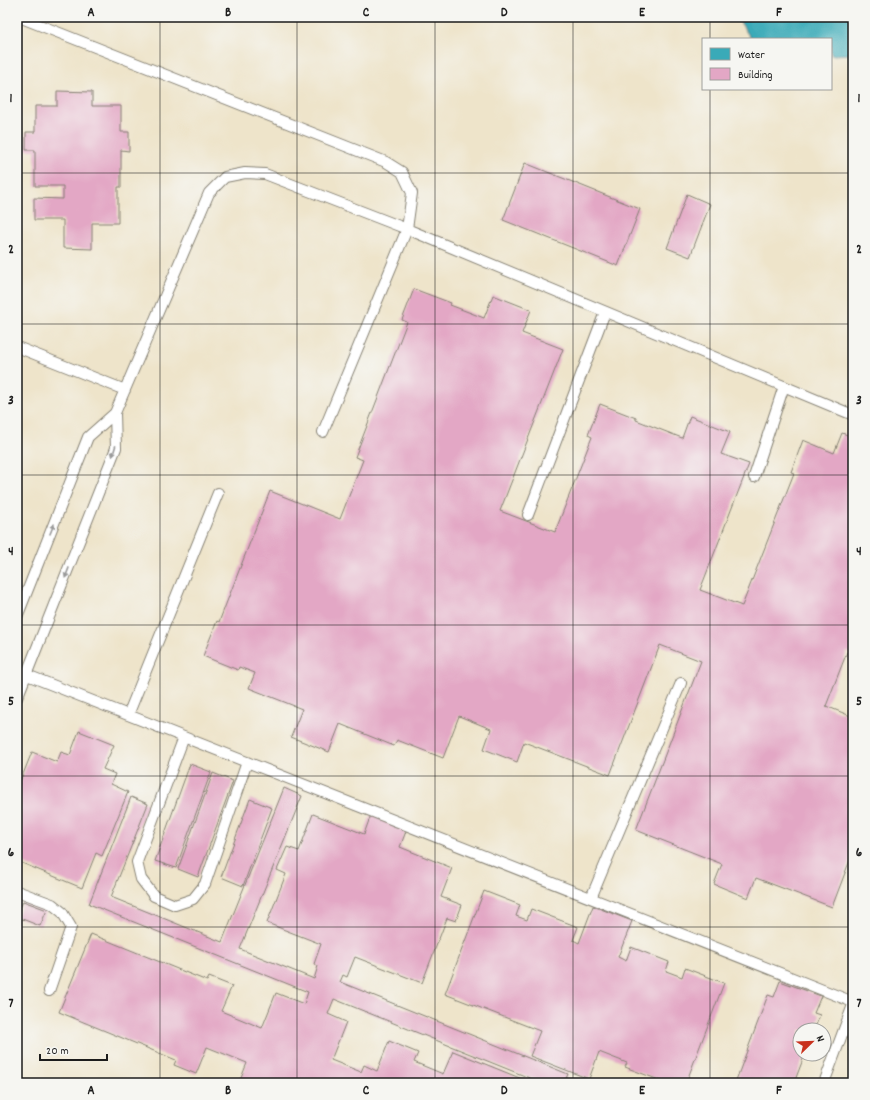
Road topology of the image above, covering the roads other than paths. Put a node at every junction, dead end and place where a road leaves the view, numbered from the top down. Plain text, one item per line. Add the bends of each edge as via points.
1 (19, 17) edge
2 (407, 229) junction
3 (605, 312) junction
4 (17, 347) edge
5 (784, 386) junction
6 (125, 390) junction
7 (115, 413) junction
8 (853, 415) edge
9 (323, 432) dead end
10 (754, 478) dead end
11 (218, 493) dead end
12 (528, 515) dead end
13 (17, 617) edge
14 (22, 673) edge
15 (681, 683) dead end
16 (17, 698) edge
17 (128, 715) junction
18 (184, 737) junction
19 (247, 762) junction
20 (17, 892) edge
21 (591, 898) junction
22 (49, 991) dead end
23 (853, 1002) edge
24 (853, 1005) edge
25 (824, 1083) edge

1 - 2 lane via 386,162 402,172 412,193
2 - 3 lane
2 - 6 lane via 265,174 245,173 225,177 209,193
2 - 9 lane
3 - 5 lane
3 - 12 lane
4 - 6 lane
5 - 8 lane
5 - 10 lane
6 - 7 lane
13 -> 7 lane via 88,437
7 -> 14 lane via 116,448
11 - 17 lane
14 - 16 lane
14 - 17 lane
15 - 21 lane
17 - 18 lane
18 - 19 lane
18 - 19 lane via 137,862 141,879 154,896 174,905 193,899 205,884
19 - 21 lane
20 - 22 lane via 52,904 62,912 71,927
21 - 23 lane
24 - 25 lane

